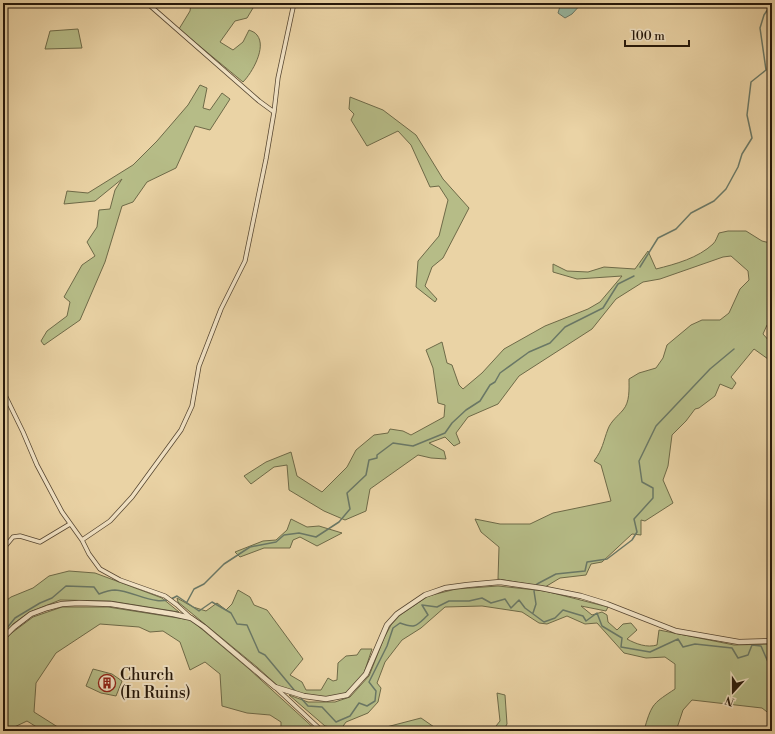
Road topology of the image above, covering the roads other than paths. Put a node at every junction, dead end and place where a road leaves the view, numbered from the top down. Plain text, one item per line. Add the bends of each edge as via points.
1 (147, 3) edge
2 (294, 3) edge
3 (274, 112) junction
4 (3, 391) edge
5 (70, 524) junction
6 (82, 540) junction
7 (3, 549) edge
8 (191, 618) junction
9 (3, 638) edge
10 (772, 641) edge
11 (275, 687) junction
12 (322, 731) edge

1 - 3 street
2 - 3 street
3 - 6 street via 245,262 221,309 202,359 192,406 181,430 132,497 110,521
4 - 5 street via 37,465
5 - 6 street
5 - 7 street via 40,542 20,536 13,537
6 - 8 street via 100,569 120,580 165,596
8 - 9 street via 111,604 62,604 31,614
8 - 11 street
10 - 11 street via 738,642 676,631 581,596 500,582 445,588 425,596 397,614 387,625 366,674 347,696 326,699 304,696
11 - 12 street

